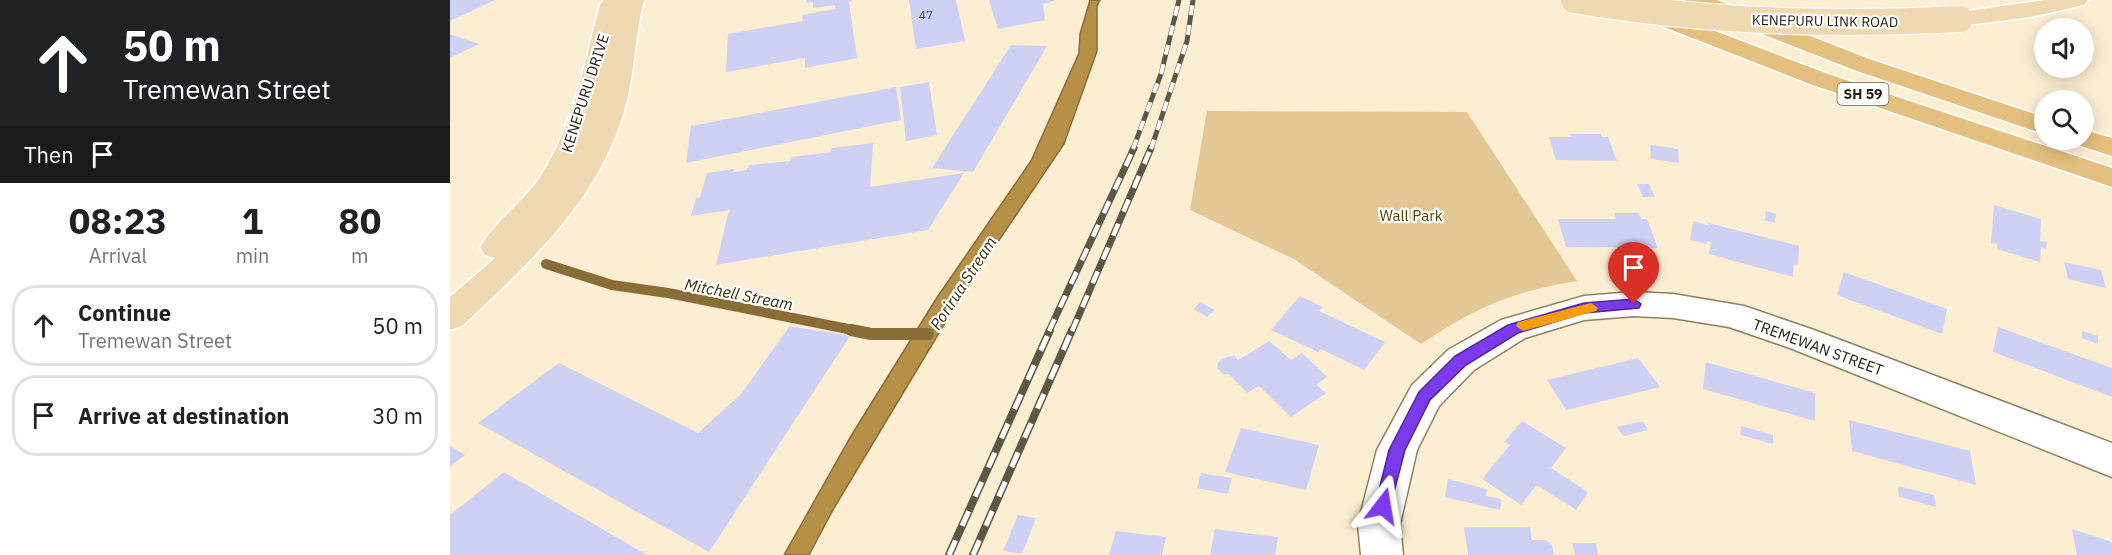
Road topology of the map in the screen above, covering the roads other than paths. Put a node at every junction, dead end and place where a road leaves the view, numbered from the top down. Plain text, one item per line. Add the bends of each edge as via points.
1 (613, 0) edge
2 (632, 0) edge
3 (1574, 0) edge
4 (1618, 0) edge
5 (1636, 0) edge
6 (1696, 0) edge
7 (2016, 0) edge
8 (2076, 0) edge
9 (1954, 14) junction
10 (2034, 123) edge
11 (2094, 141) edge
12 (2112, 147) edge
13 (2112, 178) edge
14 (450, 288) edge
15 (450, 317) edge
16 (2112, 460) edge
17 (1382, 555) edge

1 - 14 main road, KENEPURU DRIVE via 578,126 560,167 520,222
2 - 15 main road, KENEPURU DRIVE via 609,115 585,176 530,245
3 - 9 main road, KENEPURU LINK ROAD, bridge via 1680,15 1791,22 1867,24
4 - 13 highway, SH 59 via 1820,79
5 - 9 main road, KENEPURU LINK ROAD via 1795,13
6 - 10 highway, SH 59 via 1863,65
7 - 9 main road, KENEPURU LINK ROAD
8 - 9 main road, KENEPURU LINK ROAD via 2031,9
11 - 12 highway
16 - 17 street, TREMEWAN STREET via 1732,315 1634,304 1584,308 1513,329 1461,360 1425,396 1397,450 1379,524

